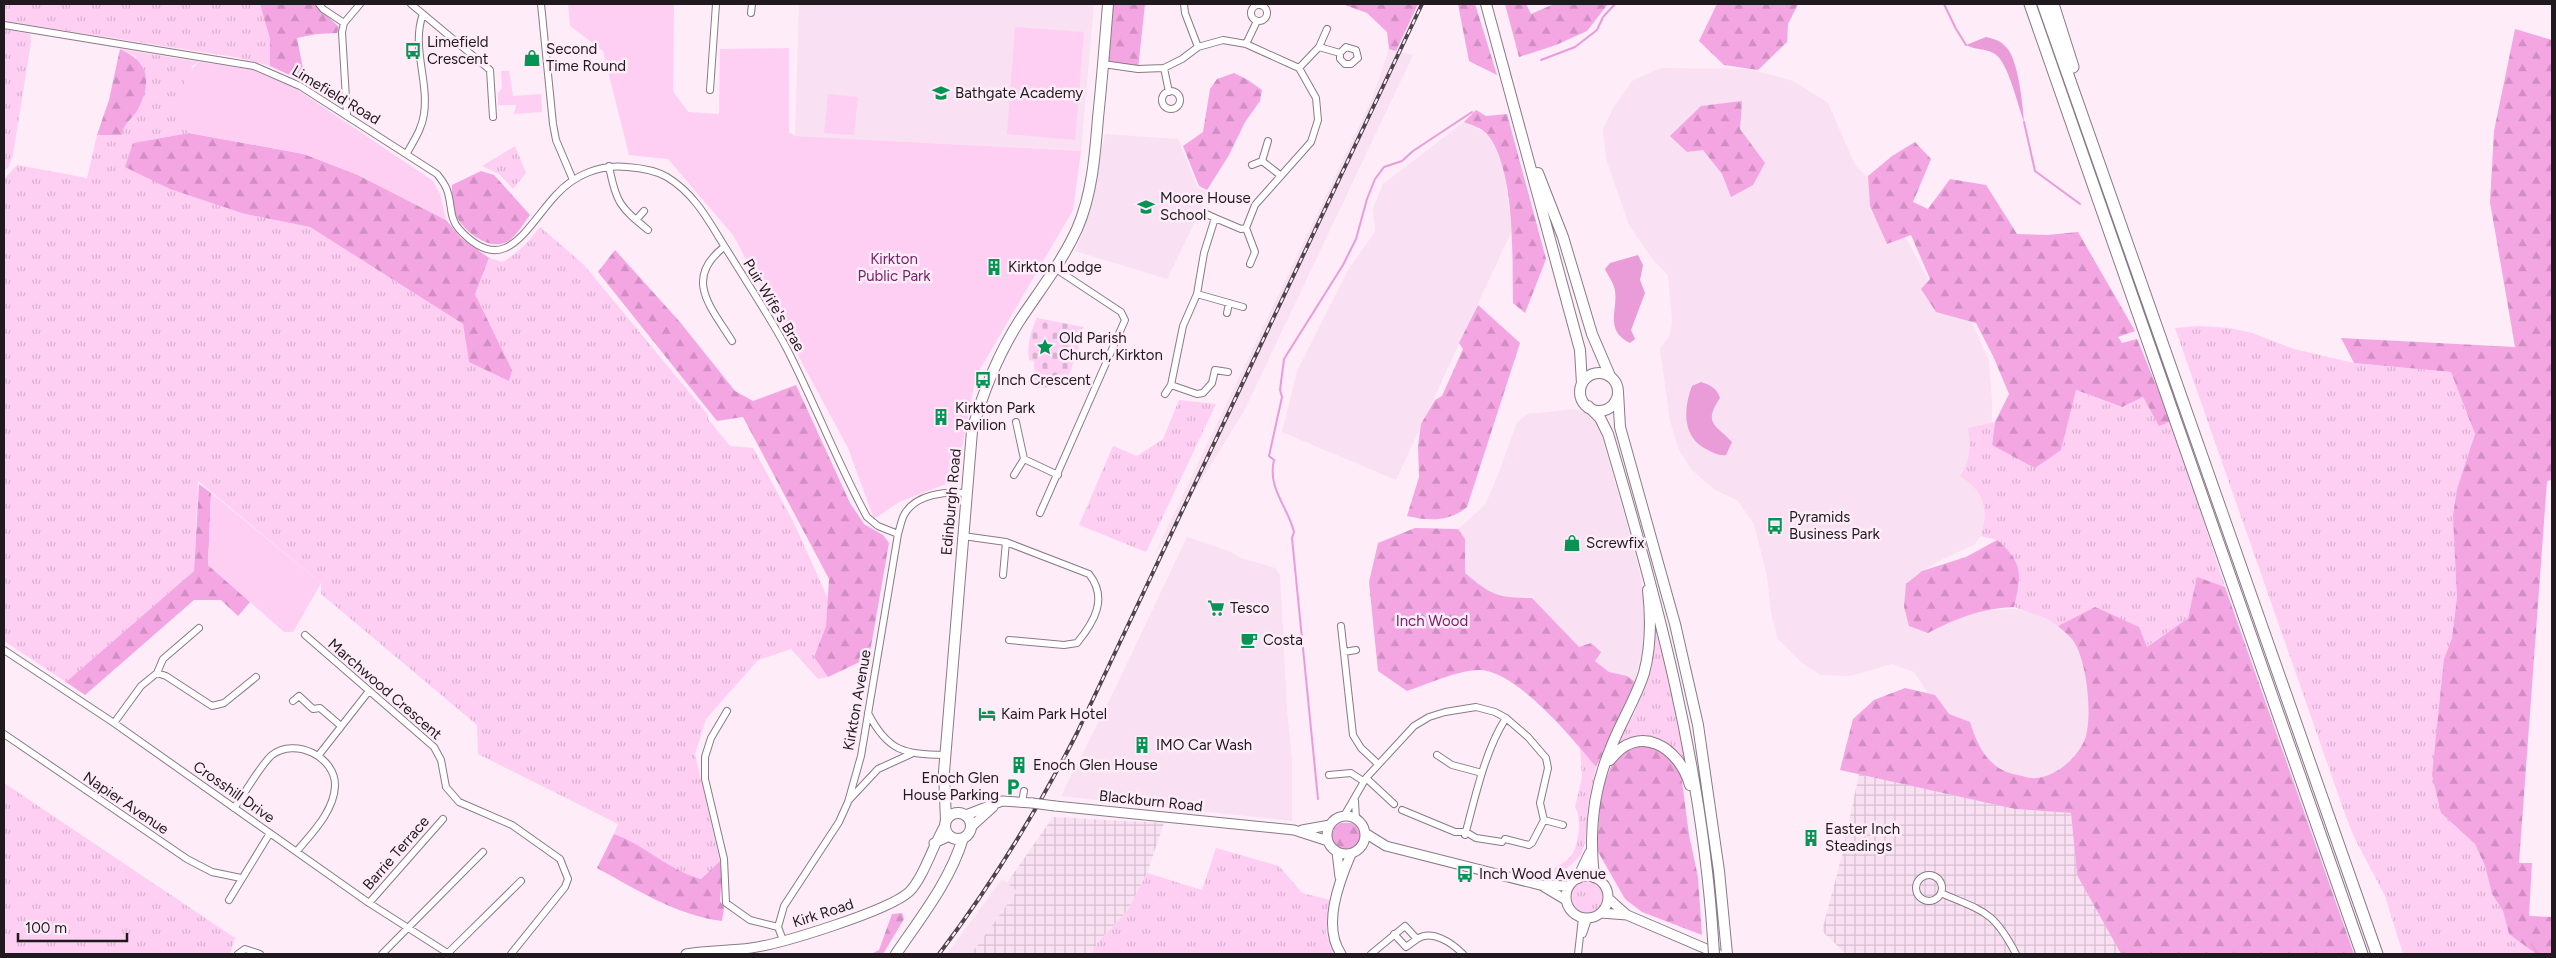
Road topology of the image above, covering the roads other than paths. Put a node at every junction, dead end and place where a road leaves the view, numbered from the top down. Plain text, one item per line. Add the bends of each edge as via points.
1 (319, 4) edge
2 (360, 4) edge
3 (411, 4) edge
4 (535, 4) edge
5 (716, 4) edge
6 (752, 4) edge
7 (1108, 4) edge
8 (1184, 4) edge
9 (1486, 4) edge
10 (2030, 4) edge
11 (2043, 4) edge
12 (2053, 4) edge
13 (541, 7) edge
14 (752, 13) dead end
15 (422, 14) junction
16 (1257, 21) dead end
17 (344, 23) junction
18 (4, 25) edge
19 (1328, 29) dead end
20 (1246, 44) junction
21 (1198, 46) junction
22 (1319, 47) junction
23 (1340, 53) dead end
24 (1103, 64) junction
25 (1164, 68) junction
26 (1299, 68) junction
27 (710, 90) dead end
28 (1169, 92) dead end
29 (347, 115) junction
30 (493, 118) dead end
31 (1524, 137) junction
32 (1268, 141) dead end
33 (407, 153) junction
34 (1262, 161) junction
35 (1252, 165) dead end
36 (609, 166) junction
37 (1280, 175) junction
38 (573, 180) junction
39 (644, 211) dead end
40 (1204, 213) dead end
41 (1215, 218) junction
42 (636, 220) junction
43 (1246, 228) junction
44 (648, 230) dead end
45 (724, 247) junction
46 (1250, 264) dead end
47 (1056, 268) junction
48 (1197, 294) junction
49 (1229, 303) junction
50 (1243, 307) dead end
51 (1227, 313) dead end
52 (2155, 322) junction
53 (732, 341) dead end
54 (1228, 372) dead end
55 (1610, 376) junction
56 (1582, 384) junction
57 (1170, 385) junction
58 (1618, 392) junction
59 (1165, 394) dead end
60 (1588, 406) junction
61 (1016, 422) dead end
62 (1024, 459) junction
63 (1014, 474) dead end
64 (1058, 475) junction
65 (967, 493) junction
66 (1040, 514) dead end
67 (898, 534) junction
68 (963, 536) junction
69 (1006, 542) junction
70 (1646, 566) junction
71 (1003, 575) dead end
72 (1341, 626) dead end
73 (199, 628) dead end
74 (305, 635) dead end
75 (1009, 640) dead end
76 (4, 650) edge
77 (1356, 650) dead end
78 (1344, 652) junction
79 (157, 673) junction
80 (256, 677) dead end
81 (369, 691) junction
82 (293, 701) dead end
83 (727, 710) dead end
84 (868, 713) junction
85 (1506, 718) junction
86 (114, 724) junction
87 (341, 726) junction
88 (4, 734) edge
89 (911, 754) junction
90 (945, 755) junction
91 (1437, 755) dead end
92 (318, 756) junction
93 (1378, 764) junction
94 (1603, 769) junction
95 (1482, 773) junction
96 (1329, 775) dead end
97 (1365, 780) junction
98 (1024, 790) dead end
99 (944, 793) junction
100 (1355, 800) junction
101 (1002, 801) junction
102 (848, 802) junction
103 (1027, 802) junction
104 (1394, 804) dead end
105 (234, 808) junction
106 (1402, 810) dead end
107 (954, 814) junction
108 (1699, 815) junction
109 (966, 816) junction
110 (1344, 816) junction
111 (442, 819) dead end
112 (1356, 819) junction
113 (1544, 820) junction
114 (946, 823) junction
115 (1563, 825) dead end
116 (1330, 826) junction
117 (971, 827) junction
118 (1297, 830) junction
119 (270, 833) junction
120 (1365, 833) junction
121 (1466, 833) junction
122 (956, 837) junction
123 (1328, 841) junction
124 (934, 843) junction
125 (1386, 846) junction
126 (1361, 848) junction
127 (298, 852) junction
128 (483, 852) dead end
129 (1337, 852) junction
130 (1591, 852) junction
131 (1351, 854) junction
132 (1594, 877) junction
133 (241, 878) junction
134 (1578, 878) junction
135 (1340, 879) junction
136 (521, 881) dead end
137 (1540, 885) junction
138 (1569, 886) junction
139 (1941, 893) junction
140 (1608, 898) junction
141 (229, 900) dead end
142 (1566, 900) junction
143 (369, 903) junction
144 (1601, 913) junction
145 (1628, 915) junction
146 (1585, 918) junction
147 (778, 927) junction
148 (407, 929) junction
149 (1394, 934) junction
150 (1417, 939) junction
151 (783, 940) junction
152 (238, 954) edge
153 (260, 954) edge
154 (382, 954) edge
155 (448, 954) edge
156 (511, 954) edge
157 (686, 954) edge
158 (896, 954) edge
159 (1341, 954) edge
160 (1371, 954) edge
161 (1463, 954) edge
162 (1578, 954) edge
163 (1716, 954) edge
164 (1726, 954) edge
165 (2016, 954) edge
166 (2362, 954) edge
167 (2377, 954) edge

1 - 17 street
2 - 17 street
3 - 15 street
4 - 13 street
5 - 27 street
6 - 14 street
7 - 24 main road, Edinburgh Road
8 - 21 street
9 - 31 main road
10 - 166 highway
11 - 52 highway
12 - 52 highway
13 - 38 street via 552,124
15 - 30 street via 490,70
15 - 33 street via 417,28 424,112 420,129
16 - 20 street
17 - 29 street via 342,42
18 - 29 street, Limefield Road via 254,66 300,86
19 - 22 street
20 - 21 street via 1223,40
20 - 26 street
21 - 25 street
22 - 23 street
22 - 26 street
24 - 25 street via 1138,69
24 - 47 main road, Edinburgh Road via 1089,193 1077,228
25 - 28 street
26 - 37 street via 1316,98 1318,120 1310,142
29 - 33 street, Limefield Road
31 - 55 main road via 1560,228 1592,334
31 - 56 main road via 1580,350
32 - 34 street
33 - 38 street, Limefield Road via 437,174 447,190 454,223 475,244 486,250 498,251 521,238 556,195
34 - 35 street
34 - 37 street
36 - 38 street, Puir Wife's Brae
36 - 42 street via 614,194 623,209
36 - 45 street, Puir Wife's Brae via 644,168 665,176 684,189 700,206
37 - 43 street via 1255,205
39 - 42 street
40 - 41 street
41 - 43 street
41 - 48 street via 1204,253
42 - 44 street
43 - 46 street via 1255,252
45 - 53 street via 711,257 703,273 703,292
45 - 67 street, Puir Wife's Brae via 786,349 866,517
47 - 64 street via 1122,312 1126,320
47 - 65 main road, Edinburgh Road via 996,362 980,402 972,431
48 - 49 street
48 - 57 street via 1183,326
49 - 50 street
49 - 51 street
52 - 167 highway
54 - 57 street via 1215,370 1212,383 1203,393
55 - 56 main road via 1594,373
55 - 58 main road
56 - 60 main road via 1581,396
57 - 59 street
58 - 60 main road via 1614,404 1605,409 1596,410
58 - 164 main road via 1620,427 1675,624 1698,725 1719,871
60 - 70 main road via 1600,418 1608,434
61 - 62 street
62 - 63 street
62 - 64 street
64 - 66 street
65 - 67 street, Kirkton Avenue via 929,496 912,505 904,515
65 - 68 main road, Edinburgh Road
67 - 84 street, Kirkton Avenue
68 - 69 street
68 - 90 main road, Edinburgh Road
69 - 71 street
69 - 75 street via 1089,574 1097,584 1099,600 1091,626 1078,643
70 - 94 main road via 1649,635 1644,672 1636,698 1610,748
70 - 108 main road via 1680,702
72 - 78 street
73 - 79 street via 163,659
74 - 81 street, Marchwood Crescent
76 - 86 street, Crosshill Drive
77 - 78 street
78 - 93 street via 1353,734 1361,748
79 - 80 street via 212,706 224,703
79 - 86 street via 141,686
81 - 87 street
81 - 156 street, Marchwood Crescent via 434,747 441,760 446,787 459,802 512,825 560,859 568,879
82 - 87 street via 299,696
83 - 147 street via 705,756 704,779 724,859 726,902 750,920
84 - 89 street via 886,741
84 - 102 street, Kirkton Avenue via 861,756
85 - 93 street via 1468,707 1428,717 1405,734
85 - 95 street via 1495,736
85 - 113 street via 1546,758 1548,768 1540,803
86 - 105 street, Crosshill Drive
87 - 92 street
88 - 133 street, Napier Avenue via 187,860 212,872
89 - 90 street
89 - 102 street via 878,769
90 - 99 main road, Edinburgh Road
91 - 95 street via 1449,764
92 - 105 street via 302,748 286,749 272,755
92 - 127 street via 331,770 334,786 320,823
93 - 97 street
94 - 108 main road via 1618,748 1642,740 1654,742 1668,749 1680,761
94 - 130 main road via 1595,804
95 - 121 street
96 - 97 street via 1351,773
97 - 100 street
97 - 104 street
98 - 103 street
99 - 107 main road, Edinburgh Road
99 - 114 main road, Edinburgh Road
100 - 110 street
100 - 112 street
101 - 103 main road, Blackburn Road
101 - 109 main road, Blackburn Road
101 - 117 main road
102 - 147 street, Kirkton Avenue via 839,822 784,906
103 - 118 main road, Blackburn Road, bridge
105 - 119 street, Crosshill Drive
106 - 121 street
107 - 109 main road
107 - 114 main road
108 - 163 main road, bridge
109 - 117 main road
110 - 112 main road
110 - 116 main road
111 - 143 street, Barrie Terrace
112 - 120 main road
113 - 115 street
113 - 121 street via 1529,845 1476,838
114 - 122 main road
114 - 124 main road, Kirk Road
116 - 118 main road, Blackburn Road
116 - 123 main road
117 - 122 main road via 969,834
118 - 123 main road, Blackburn Road
119 - 127 street, Crosshill Drive
119 - 133 street
120 - 125 main road
120 - 126 main road
122 - 124 main road
122 - 158 main road via 956,861
123 - 129 main road
124 - 151 main road, Kirk Road via 917,882 895,901
125 - 126 main road
125 - 137 main road
126 - 131 main road
127 - 143 street, Crosshill Drive
128 - 148 street
129 - 131 main road
129 - 135 main road
130 - 132 main road
130 - 134 main road
131 - 135 main road
132 - 134 main road
132 - 140 main road via 1605,886
133 - 141 street
134 - 138 main road
135 - 159 main road via 1333,936
136 - 155 street
137 - 138 main road
137 - 142 main road
138 - 142 main road
139 - 139 street via 1934,900 1924,900 1917,892 1917,884 1922,877 1935,877 1941,884
139 - 165 street via 1992,916
140 - 144 main road
140 - 145 main road
142 - 146 main road via 1572,912
143 - 148 street, Crosshill Drive
144 - 145 main road
144 - 146 main road
145 - 163 main road
146 - 162 street
147 - 151 street
148 - 154 street
148 - 155 street, Crosshill Drive
149 - 150 street via 1405,926
149 - 150 street via 1406,947
149 - 160 street
150 - 161 street via 1428,935 1437,937
151 - 157 main road, Kirk Road via 751,948
152 - 153 street via 245,949

